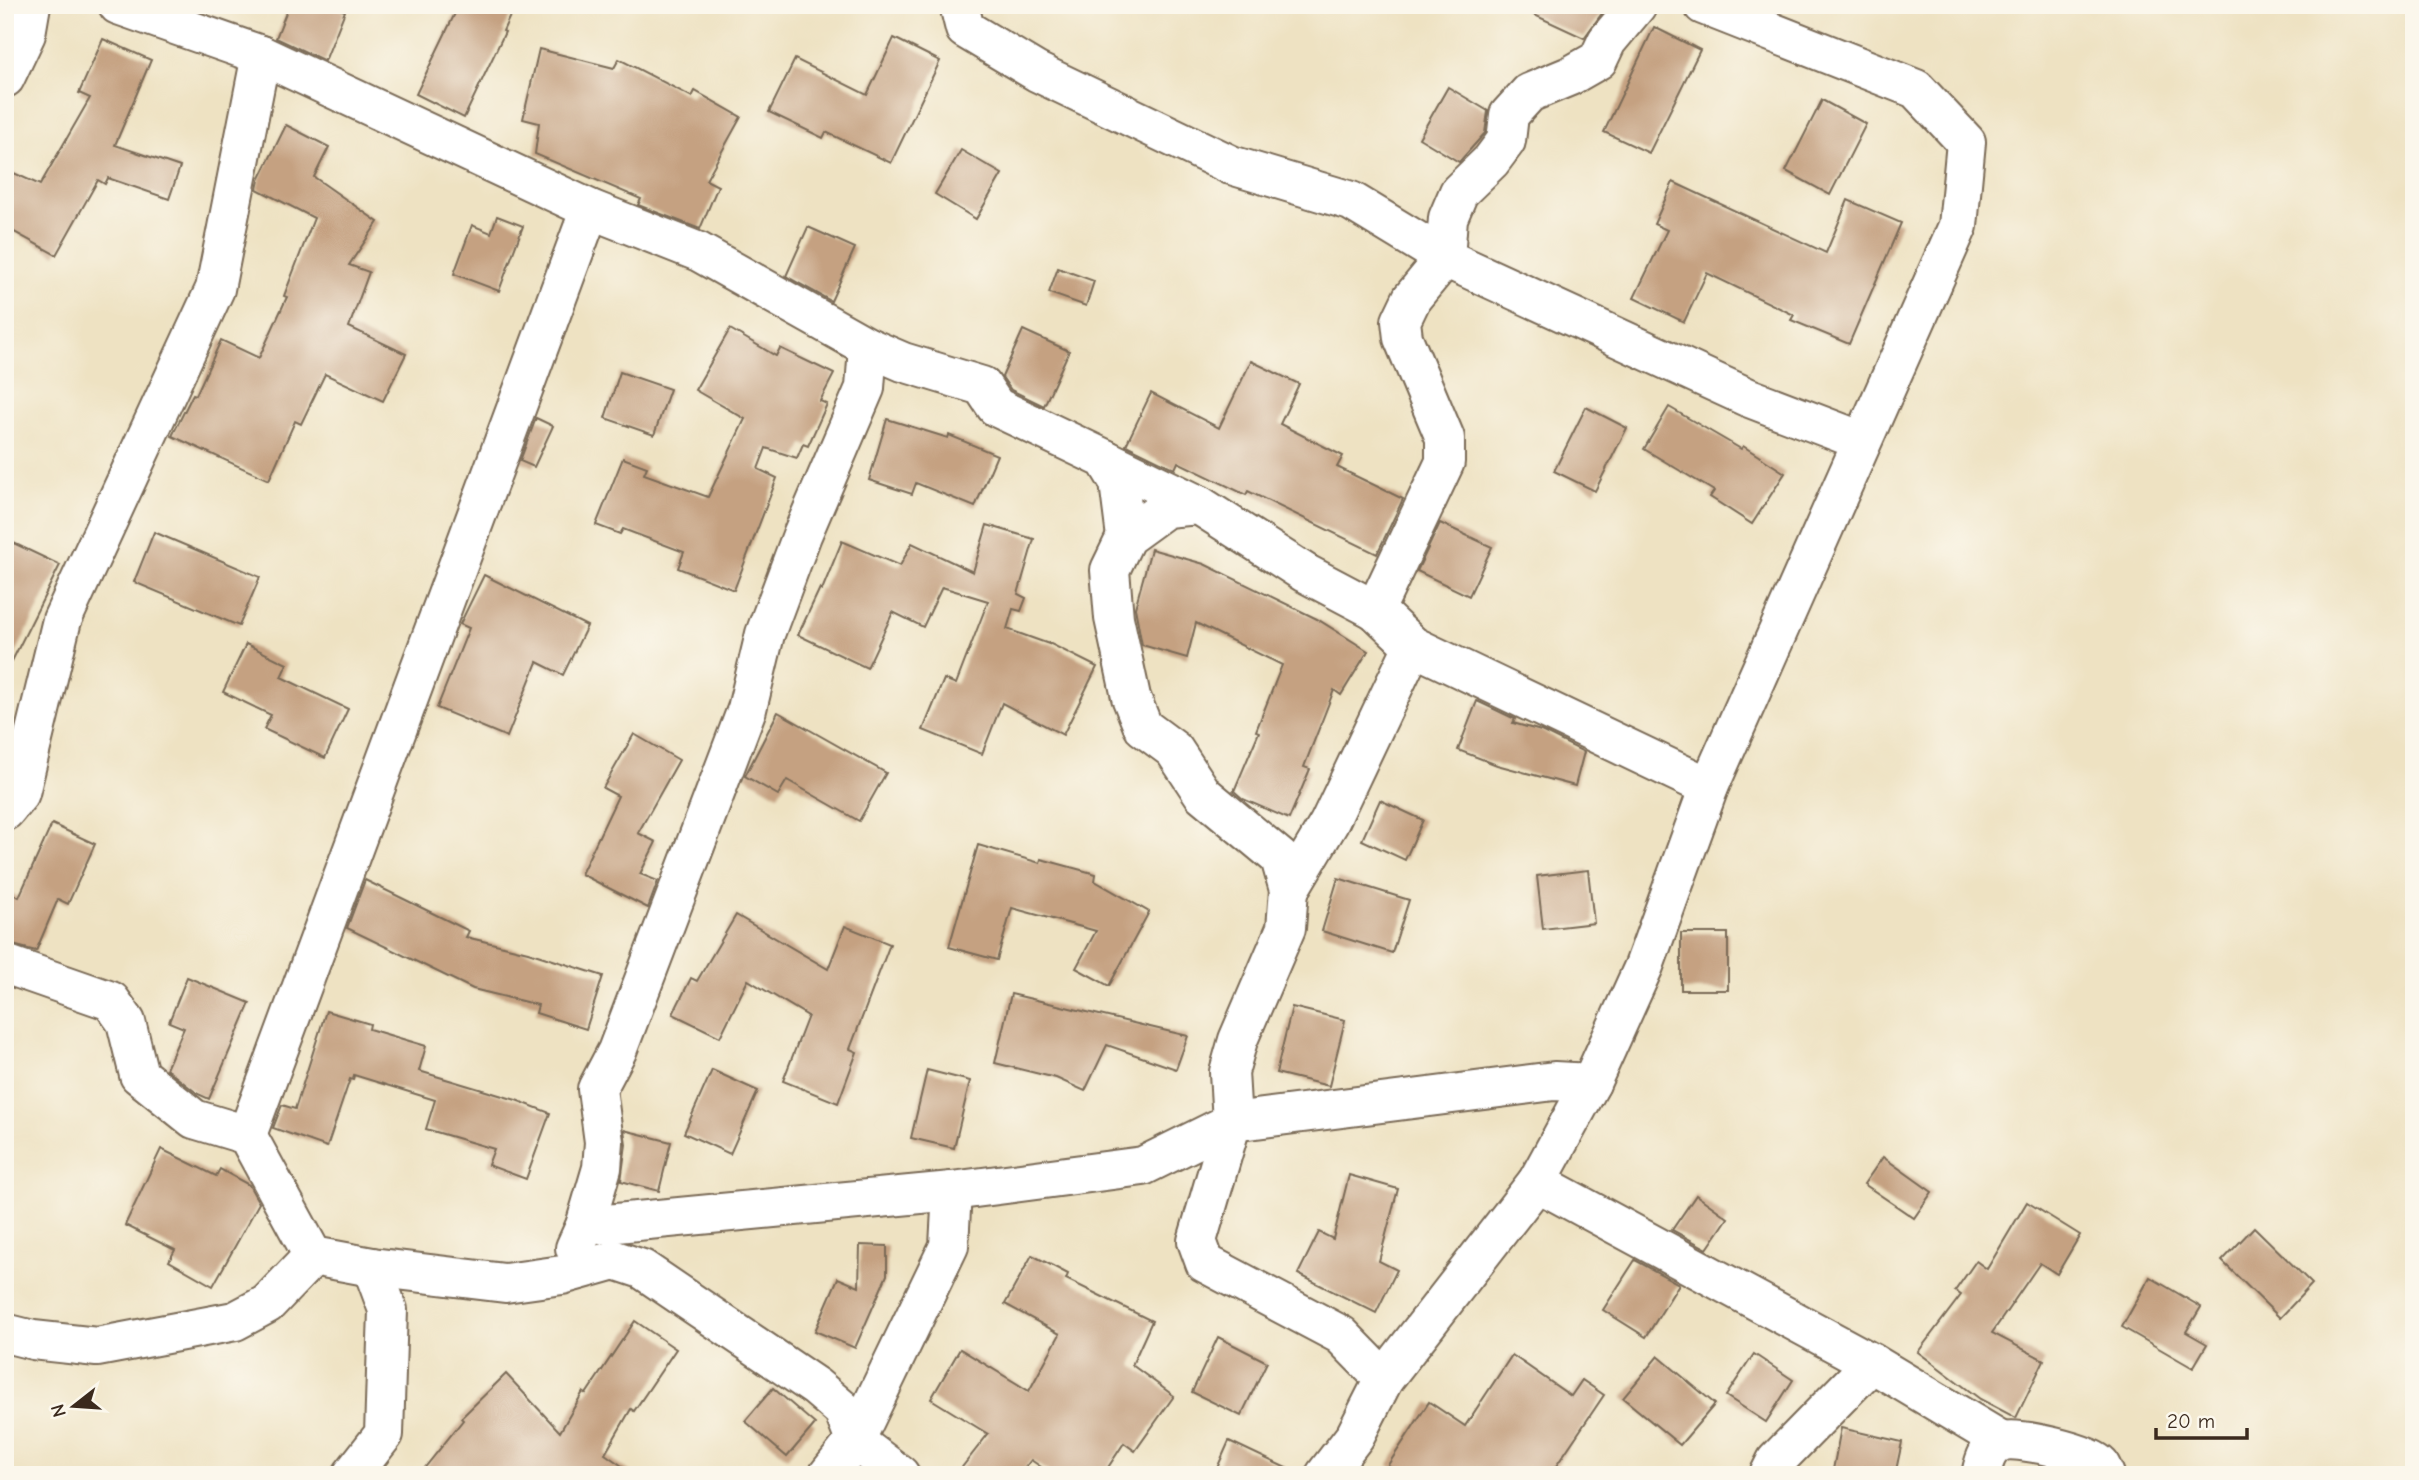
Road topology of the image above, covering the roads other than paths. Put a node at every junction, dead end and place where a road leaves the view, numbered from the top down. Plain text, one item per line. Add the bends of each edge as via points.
1 (31, 5) edge
2 (118, 5) edge
3 (959, 5) edge
4 (1637, 5) edge
5 (1703, 5) edge
6 (261, 55) junction
7 (5, 78) edge
8 (590, 209) junction
9 (1445, 258) junction
10 (868, 347) junction
11 (1863, 441) junction
12 (1105, 459) junction
13 (1199, 505) junction
14 (1126, 537) junction
15 (1374, 610) junction
16 (1413, 646) junction
17 (1709, 787) junction
18 (5, 811) edge
19 (1289, 890) junction
20 (5, 964) edge
21 (1591, 1083) junction
22 (1232, 1122) junction
23 (247, 1135) junction
24 (1536, 1182) junction
25 (952, 1191) junction
26 (585, 1226) junction
27 (313, 1256) junction
28 (615, 1260) junction
29 (372, 1267) junction
30 (562, 1275) junction
31 (444, 1277) junction
32 (388, 1310) junction
33 (5, 1333) edge
34 (1872, 1363) junction
35 (1384, 1379) junction
36 (855, 1441) junction
37 (2002, 1441) junction
38 (352, 1475) edge
39 (828, 1475) edge
40 (900, 1475) edge
41 (1325, 1475) edge
42 (1769, 1475) edge
43 (1981, 1475) edge
44 (2105, 1475) edge

1 - 7 street via 26,34
2 - 6 street
3 - 9 street via 965,29 1037,72 1231,164 1352,201
4 - 9 street via 1607,41 1598,61 1529,93 1509,115 1506,141 1460,192 1448,218
5 - 11 street via 1916,89 1966,142 1957,231
6 - 8 street
6 - 18 street via 215,289 62,620 20,793
8 - 10 street via 699,252
8 - 23 street
9 - 11 street via 1747,397
9 - 15 street via 1412,298 1401,321 1403,338 1446,438 1446,462
10 - 12 street via 982,386 996,407
10 - 26 street via 865,388 793,560 765,634 747,709 617,1051 597,1089 604,1142 602,1168
11 - 17 street
12 - 13 street
12 - 14 street via 1119,482
13 - 14 street via 1166,508
13 - 15 street via 1305,573
14 - 19 street via 1110,570 1114,618 1131,697 1143,727 1174,750 1203,794 1280,858
15 - 16 street
16 - 17 street
16 - 19 street via 1329,823
17 - 21 street via 1644,965
19 - 22 street via 1286,928 1229,1072
20 - 23 street via 111,1001 126,1022 139,1075 194,1119
21 - 22 street via 1554,1081
21 - 24 street
22 - 25 street via 1143,1166
22 - 35 street via 1197,1241 1205,1264 1341,1335
23 - 27 street
24 - 34 street
24 - 35 street
25 - 26 street
25 - 36 street via 949,1246
26 - 28 street
26 - 30 street
27 - 29 street
27 - 33 street via 267,1304 235,1321 97,1347
28 - 30 street
28 - 36 street via 642,1269 816,1387 843,1410
29 - 31 street
29 - 32 street
30 - 31 street via 505,1283
31 - 32 street
32 - 38 street via 384,1434
34 - 37 street
34 - 42 street via 1776,1461
35 - 41 street via 1355,1436
36 - 39 street
36 - 40 street
37 - 43 street via 1985,1455
37 - 44 street via 2017,1440 2083,1456 2099,1464

